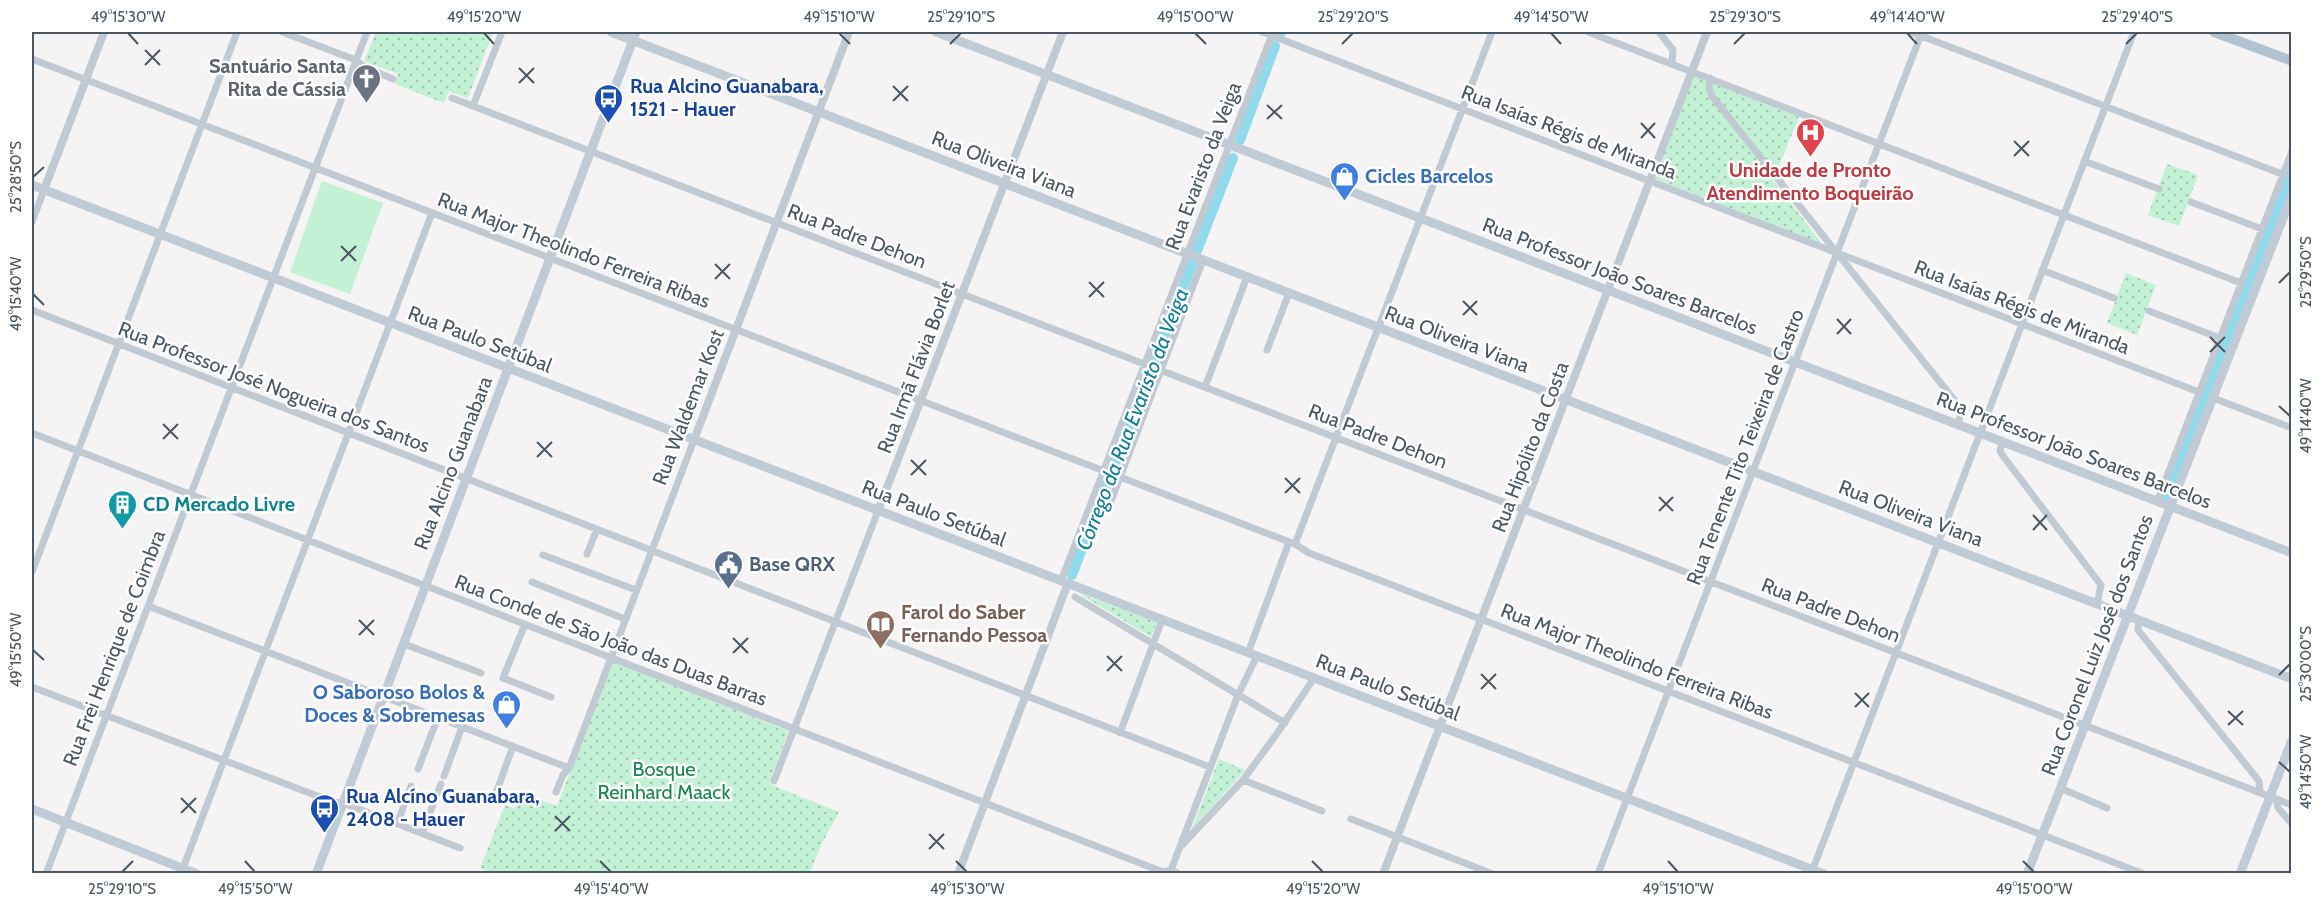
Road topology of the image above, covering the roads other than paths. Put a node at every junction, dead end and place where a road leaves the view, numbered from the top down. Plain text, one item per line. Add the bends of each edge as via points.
1 (104, 32) edge
2 (237, 32) edge
3 (282, 32) edge
4 (367, 32) edge
5 (501, 32) edge
6 (611, 32) edge
7 (849, 32) edge
8 (936, 32) edge
9 (1063, 32) edge
10 (1262, 32) edge
11 (1492, 32) edge
12 (1588, 32) edge
13 (1659, 32) edge
14 (1707, 32) edge
15 (1911, 32) edge
16 (2134, 32) edge
17 (2214, 32) edge
18 (1272, 33) edge
19 (1921, 33) edge
20 (635, 36) edge
21 (32, 60) edge
22 (356, 60) junction
23 (2292, 61) edge
24 (1672, 64) junction
25 (1692, 71) junction
26 (1046, 74) junction
27 (1710, 78) junction
28 (393, 79) dead end
29 (86, 80) junction
30 (452, 98) dead end
31 (473, 106) junction
32 (2105, 106) junction
33 (1462, 109) junction
34 (819, 112) junction
35 (202, 125) junction
36 (1879, 143) junction
37 (1229, 144) junction
38 (591, 151) junction
39 (2292, 151) edge
40 (2084, 161) junction
41 (315, 168) junction
42 (2282, 174) junction
43 (1649, 181) junction
44 (1004, 183) junction
45 (32, 185) edge
46 (2158, 189) dead end
47 (44, 190) junction
48 (2292, 195) edge
49 (2191, 202) dead end
50 (432, 213) junction
51 (2064, 214) junction
52 (1420, 218) junction
53 (32, 222) edge
54 (777, 222) junction
55 (2262, 229) junction
56 (160, 234) junction
57 (1837, 253) junction
58 (1187, 254) junction
59 (550, 258) junction
60 (1203, 260) junction
61 (2042, 270) junction
62 (1247, 277) junction
63 (273, 278) junction
64 (2241, 283) junction
65 (1607, 290) junction
66 (962, 293) junction
67 (1289, 293) junction
68 (2114, 298) dead end
69 (32, 310) edge
70 (2149, 311) dead end
71 (391, 323) junction
72 (2022, 324) junction
73 (1378, 327) junction
74 (736, 330) junction
75 (2220, 338) junction
76 (118, 344) junction
77 (1267, 350) dead end
78 (1795, 362) junction
79 (1145, 364) junction
80 (508, 369) junction
81 (1161, 370) junction
82 (1205, 387) junction
83 (232, 388) junction
84 (2199, 392) junction
85 (2213, 398) junction
86 (1565, 399) junction
87 (921, 400) junction
88 (1958, 425) junction
89 (2292, 428) edge
90 (32, 433) edge
91 (349, 433) junction
92 (1980, 433) junction
93 (1336, 437) junction
94 (694, 440) junction
95 (2002, 442) junction
96 (78, 451) junction
97 (1104, 471) junction
98 (1753, 472) junction
99 (1120, 477) junction
100 (466, 479) junction
101 (191, 495) junction
102 (2157, 502) junction
103 (1108, 506) dead end
104 (2171, 507) junction
105 (1523, 509) junction
106 (878, 511) junction
107 (597, 530) junction
108 (308, 540) junction
109 (1292, 543) junction
110 (1938, 543) junction
111 (651, 551) junction
112 (587, 554) dead end
113 (2292, 554) edge
114 (543, 555) dead end
115 (33, 562) edge
116 (32, 572) edge
117 (1711, 581) junction
118 (532, 582) dead end
119 (1065, 582) junction
120 (425, 586) junction
121 (636, 590) junction
122 (1075, 597) dead end
123 (2097, 604) junction
124 (148, 606) junction
125 (2127, 615) junction
126 (625, 619) junction
127 (1481, 619) junction
128 (1162, 620) junction
129 (2139, 620) junction
130 (835, 622) junction
131 (525, 624) junction
132 (1154, 643) junction
133 (404, 644) junction
134 (266, 651) junction
135 (1896, 652) junction
136 (1253, 654) junction
137 (610, 658) junction
138 (481, 673) dead end
139 (1314, 678) junction
140 (2292, 679) edge
141 (32, 687) edge
142 (1669, 691) junction
143 (1238, 695) junction
144 (1026, 696) junction
145 (383, 697) junction
146 (551, 697) dead end
147 (106, 715) junction
148 (438, 717) junction
149 (1285, 723) junction
150 (2085, 725) junction
151 (1440, 726) junction
152 (462, 727) junction
153 (794, 729) junction
154 (1120, 732) junction
155 (2292, 740) edge
156 (513, 746) junction
157 (224, 761) junction
158 (1854, 762) junction
159 (569, 768) junction
160 (1210, 768) junction
161 (418, 769) dead end
162 (444, 776) dead end
163 (1243, 780) junction
164 (774, 781) dead end
165 (441, 784) dead end
166 (411, 786) dead end
167 (2060, 788) junction
168 (556, 792) dead end
169 (495, 796) dead end
170 (2269, 796) junction
171 (1628, 798) junction
172 (343, 803) junction
173 (985, 803) junction
174 (2292, 805) edge
175 (2107, 808) dead end
176 (32, 809) edge
177 (1322, 811) dead end
178 (1351, 819) dead end
179 (66, 822) junction
180 (397, 824) junction
181 (2292, 824) edge
182 (422, 833) junction
183 (2042, 834) junction
184 (1397, 837) junction
185 (460, 848) dead end
186 (1179, 848) junction
187 (183, 868) junction
188 (2125, 870) edge
189 (1812, 871) edge
190 (1165, 872) edge
191 (46, 873) edge
192 (196, 873) edge
193 (316, 873) edge
194 (958, 873) edge
195 (1179, 873) edge
196 (1383, 873) edge
197 (1493, 873) edge
198 (1598, 873) edge
199 (1824, 873) edge
200 (2027, 873) edge
201 (2144, 873) edge
202 (2240, 873) edge

1 - 29 street
2 - 35 street
3 - 22 street
4 - 22 street, Rua Frei Henrique de Coimbra
5 - 31 street
6 - 20 main road, Rua Oliveira Viana
7 - 34 street, Rua Waldemar Kost
8 - 26 main road, Rua Professor João Soares Barcelos
9 - 26 street, Rua Irmã Flávia Borlet
10 - 18 street, Rua Isaías Régis de Miranda
11 - 33 street
12 - 24 street
13 - 24 street via 1673,50
14 - 25 street, Rua Hipólito da Costa
15 - 19 street
16 - 32 street
17 - 23 main road
18 - 33 street, Rua Isaías Régis de Miranda
18 - 37 street, Rua Evaristo da Veiga
19 - 32 street
19 - 36 street, Rua Tenente Tito Teixeira de Castro
20 - 34 main road, Rua Oliveira Viana
20 - 38 main road, Rua Alcino Guanabara
21 - 29 street, Rua Major Theolindo Ferreira Ribas
22 - 28 street via 363,67
22 - 41 street, Rua Frei Henrique de Coimbra
24 - 25 street
25 - 27 street
25 - 43 street, Rua Hipólito da Costa
26 - 37 main road, Rua Professor João Soares Barcelos
26 - 44 street, Rua Irmã Flávia Borlet
27 - 36 street
27 - 57 street via 1711,95
29 - 35 street, Rua Major Theolindo Ferreira Ribas
29 - 47 street
30 - 31 street, Rua Padre Dehon
31 - 38 street, Rua Padre Dehon
32 - 40 street
32 - 42 street
33 - 43 street, Rua Isaías Régis de Miranda
33 - 52 street
34 - 44 main road, Rua Oliveira Viana
34 - 54 street, Rua Waldemar Kost
35 - 41 street, Rua Major Theolindo Ferreira Ribas
35 - 56 street
36 - 51 street
36 - 57 street, Rua Tenente Tito Teixeira de Castro
37 - 52 main road, Rua Professor João Soares Barcelos
37 - 58 street, Rua Evaristo da Veiga
38 - 54 street, Rua Padre Dehon
38 - 59 main road, Rua Alcino Guanabara
39 - 42 street, Rua Coronel Luiz José dos Santos
40 - 46 street
40 - 51 street
41 - 50 street, Rua Major Theolindo Ferreira Ribas
41 - 63 street, Rua Frei Henrique de Coimbra
42 - 55 street, Rua Coronel Luiz José dos Santos
43 - 57 street, Rua Isaías Régis de Miranda
43 - 65 street, Rua Hipólito da Costa
44 - 58 main road, Rua Oliveira Viana
44 - 66 street, Rua Irmã Flávia Borlet
45 - 47 main road, Rua Paulo Setúbal
47 - 53 street
47 - 56 main road, Rua Paulo Setúbal
48 - 85 main road, Rua Coronel Luiz José dos Santos
49 - 55 street
50 - 59 street, Rua Major Theolindo Ferreira Ribas
50 - 71 street
51 - 61 street
51 - 64 street
52 - 65 main road, Rua Professor João Soares Barcelos
52 - 73 street
54 - 66 street, Rua Padre Dehon
54 - 74 street, Rua Waldemar Kost
55 - 64 street, Rua Coronel Luiz José dos Santos
56 - 63 main road, Rua Paulo Setúbal
56 - 76 street
57 - 72 street, Rua Isaías Régis de Miranda
57 - 78 street, Rua Tenente Tito Teixeira de Castro
57 - 88 street via 1959,406
58 - 60 main road, Rua Oliveira Viana
58 - 79 street, Rua Evaristo da Veiga
59 - 74 street, Rua Major Theolindo Ferreira Ribas
59 - 80 main road, Rua Alcino Guanabara
60 - 62 main road, Rua Oliveira Viana
60 - 81 street, Rua Evaristo da Veiga
61 - 68 street
61 - 72 street
62 - 67 main road, Rua Oliveira Viana
62 - 82 street
63 - 71 main road, Rua Paulo Setúbal
63 - 83 street, Rua Frei Henrique de Coimbra
64 - 75 street, Rua Coronel Luiz José dos Santos
65 - 78 main road, Rua Professor João Soares Barcelos
65 - 86 street, Rua Hipólito da Costa
66 - 79 street, Rua Padre Dehon
66 - 87 street, Rua Irmã Flávia Borlet
67 - 73 main road, Rua Oliveira Viana
67 - 77 street
69 - 76 street, Rua Professor José Nogueira dos Santos
70 - 75 street
71 - 80 main road, Rua Paulo Setúbal
71 - 91 street
72 - 84 street, Rua Isaías Régis de Miranda
72 - 92 street
73 - 86 main road, Rua Oliveira Viana
73 - 93 street
74 - 87 street, Rua Major Theolindo Ferreira Ribas
74 - 94 street, Rua Waldemar Kost
75 - 84 street, Rua Coronel Luiz José dos Santos
76 - 83 street, Rua Professor José Nogueira dos Santos
76 - 96 street
78 - 88 main road, Rua Professor João Soares Barcelos
78 - 98 street, Rua Tenente Tito Teixeira de Castro
79 - 81 street, Rua Padre Dehon
79 - 97 street, Rua Evaristo da Veiga
80 - 94 main road, Rua Paulo Setúbal
80 - 100 main road, Rua Alcino Guanabara
81 - 82 street, Rua Padre Dehon
81 - 99 street, Rua Evaristo da Veiga
82 - 93 street, Rua Padre Dehon
83 - 91 street, Rua Professor José Nogueira dos Santos
83 - 101 street, Rua Frei Henrique de Coimbra
84 - 102 street, Rua Coronel Luiz José dos Santos
85 - 89 street
85 - 104 main road, Rua Coronel Luiz José dos Santos
86 - 98 main road, Rua Oliveira Viana
86 - 105 street, Rua Hipólito da Costa
87 - 97 street, Rua Major Theolindo Ferreira Ribas
87 - 106 street, Rua Irmã Flávia Borlet
88 - 92 main road, Rua Professor João Soares Barcelos
90 - 96 street, Rua Conde de São João das Duas Barras
91 - 100 street, Rua Professor José Nogueira dos Santos
91 - 108 street
92 - 95 main road, Rua Professor João Soares Barcelos
92 - 110 street
93 - 105 street, Rua Padre Dehon
93 - 109 street
94 - 106 main road, Rua Paulo Setúbal
94 - 111 street, Rua Waldemar Kost
95 - 102 main road, Rua Professor João Soares Barcelos
95 - 123 street via 2003,456 2101,585
96 - 101 street, Rua Conde de São João das Duas Barras
96 - 115 street
97 - 119 street, Rua Evaristo da Veiga
98 - 110 main road, Rua Oliveira Viana
98 - 117 street, Rua Tenente Tito Teixeira de Castro
99 - 103 street, Rua Evaristo da Veiga
99 - 109 street, Rua Major Theolindo Ferreira Ribas
100 - 107 street, Rua Professor José Nogueira dos Santos
100 - 120 main road, Rua Alcino Guanabara
101 - 108 street, Rua Conde de São João das Duas Barras
101 - 124 street, Rua Frei Henrique de Coimbra
102 - 104 main road, Rua Professor João Soares Barcelos
104 - 113 main road, Rua Professor João Soares Barcelos
104 - 125 main road, Rua Coronel Luiz José dos Santos
105 - 117 street, Rua Padre Dehon
105 - 127 street, Rua Hipólito da Costa
106 - 119 main road, Rua Paulo Setúbal
106 - 130 street, Rua Irmã Flávia Borlet
107 - 111 street, Rua Professor José Nogueira dos Santos
107 - 112 street
108 - 120 street, Rua Conde de São João das Duas Barras
108 - 134 street
109 - 127 street, Rua Major Theolindo Ferreira Ribas
109 - 136 street
110 - 123 main road, Rua Oliveira Viana
110 - 135 street
111 - 121 street, Rua Waldemar Kost
111 - 130 street, Rua Professor José Nogueira dos Santos
114 - 121 street
115 - 116 street
117 - 135 street, Rua Padre Dehon
117 - 142 street, Rua Tenente Tito Teixeira de Castro
118 - 126 street
119 - 128 main road, Rua Paulo Setúbal
119 - 144 street, Rua Evaristo da Veiga
120 - 131 street, Rua Conde de São João das Duas Barras
120 - 133 main road, Rua Alcino Guanabara
121 - 126 street, Rua Waldemar Kost
122 - 132 street
123 - 125 main road, Rua Oliveira Viana
124 - 134 street
124 - 147 street, Rua Frei Henrique de Coimbra
125 - 129 main road, Rua Oliveira Viana
125 - 150 main road, Rua Coronel Luiz José dos Santos
126 - 137 street, Rua Waldemar Kost
127 - 142 street, Rua Major Theolindo Ferreira Ribas
127 - 151 street, Rua Hipólito da Costa
128 - 132 street
128 - 136 main road, Rua Paulo Setúbal
129 - 140 main road, Rua Oliveira Viana
129 - 170 street via 2138,630
130 - 144 street, Rua Professor José Nogueira dos Santos
130 - 153 street, Rua Irmã Flávia Borlet
131 - 137 street, Rua Conde de São João das Duas Barras
131 - 146 street via 504,678
132 - 143 street
132 - 154 street
133 - 138 street
133 - 145 main road, Rua Alcino Guanabara
134 - 145 street
134 - 157 street
135 - 150 street, Rua Padre Dehon
135 - 158 street
136 - 139 main road, Rua Paulo Setúbal
136 - 143 street
137 - 153 street, Rua Conde de São João das Duas Barras
137 - 159 street, Rua Waldemar Kost
139 - 149 street
139 - 151 main road, Rua Paulo Setúbal
141 - 147 street
142 - 158 street, Rua Major Theolindo Ferreira Ribas
142 - 171 street, Rua Tenente Tito Teixeira de Castro
143 - 149 street
143 - 160 street
144 - 154 street, Rua Professor José Nogueira dos Santos
144 - 173 street, Rua Evaristo da Veiga
145 - 148 street
145 - 172 main road, Rua Alcino Guanabara
147 - 157 street
147 - 179 street, Rua Frei Henrique de Coimbra
148 - 152 street
148 - 161 street
149 - 163 street
150 - 167 main road, Rua Coronel Luiz José dos Santos
150 - 170 street, Rua Padre Dehon
151 - 171 main road, Rua Paulo Setúbal
151 - 184 street, Rua Hipólito da Costa
152 - 156 street
152 - 162 street
153 - 164 street, Rua Irmã Flávia Borlet
153 - 173 street, Rua Conde de São João das Duas Barras
154 - 160 street, Rua Professor José Nogueira dos Santos
155 - 170 main road
156 - 159 street
156 - 169 street
157 - 172 street
157 - 187 street
158 - 183 street, Rua Major Theolindo Ferreira Ribas
158 - 189 street
159 - 168 street, Rua Waldemar Kost
160 - 186 street
163 - 177 street
163 - 186 street
165 - 182 street
166 - 180 street
167 - 175 street
167 - 183 main road, Rua Coronel Luiz José dos Santos
170 - 174 street, Rua Padre Dehon
170 - 181 street
170 - 202 main road
171 - 189 main road, Rua Paulo Setúbal
171 - 198 street, Rua Tenente Tito Teixeira de Castro
172 - 180 street
172 - 193 main road, Rua Alcino Guanabara
173 - 190 street, Rua Conde de São João das Duas Barras
173 - 194 street, Rua Evaristo da Veiga
176 - 179 main road
178 - 184 street
179 - 187 main road
179 - 191 street, Rua Frei Henrique de Coimbra
180 - 182 street
182 - 185 street
183 - 188 street, Rua Major Theolindo Ferreira Ribas
183 - 200 main road, Rua Coronel Luiz José dos Santos
184 - 196 street, Rua Hipólito da Costa
184 - 197 street
186 - 190 street
187 - 192 main road
188 - 201 street, Rua Major Theolindo Ferreira Ribas
189 - 199 main road, Rua Paulo Setúbal
190 - 195 street, Rua Conde de São João das Duas Barras

